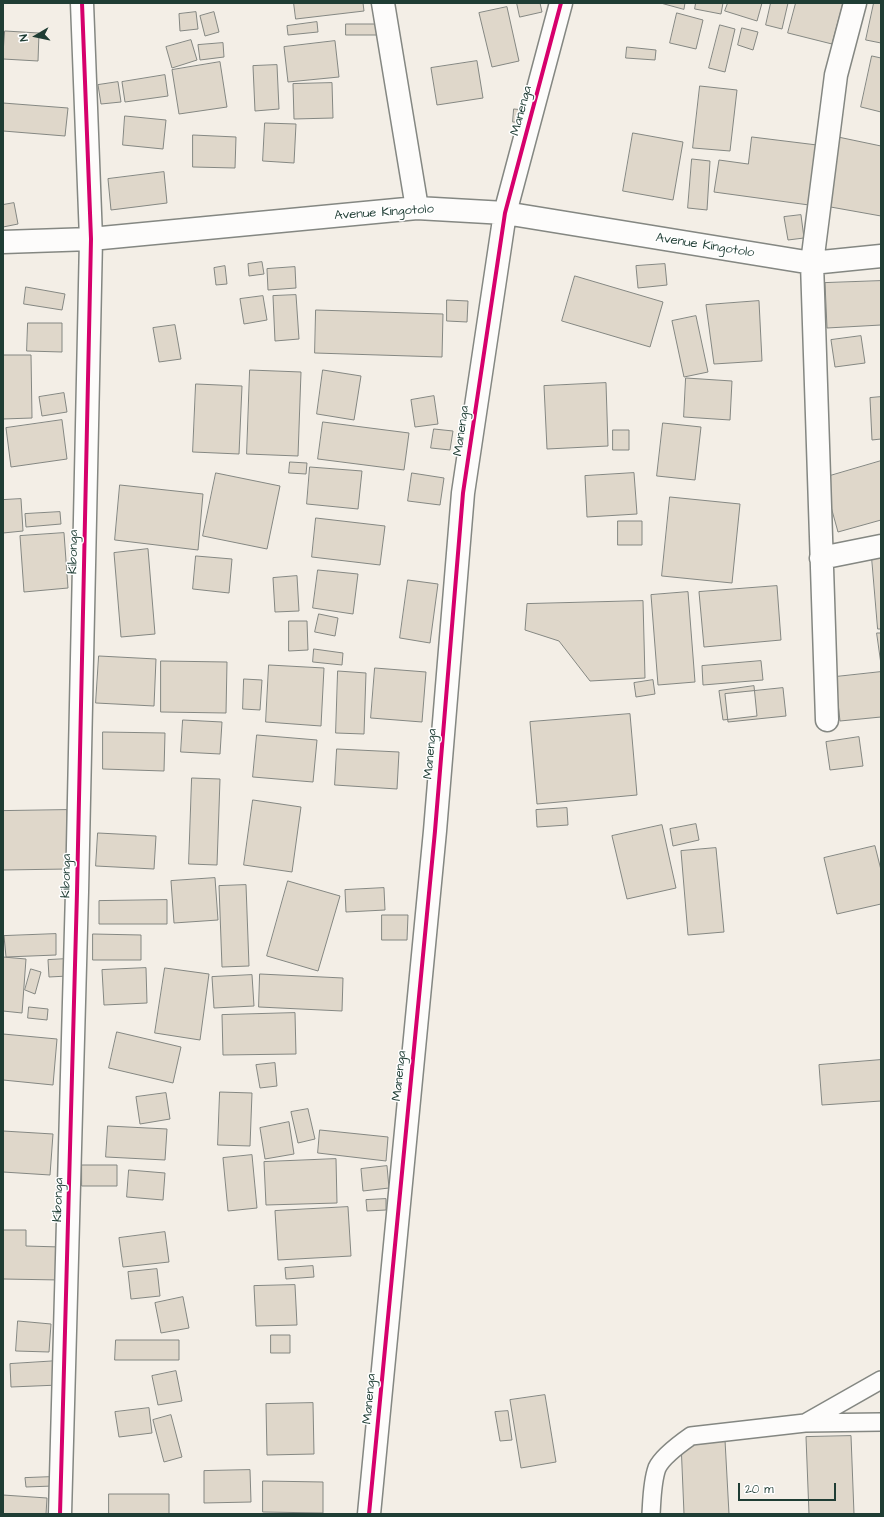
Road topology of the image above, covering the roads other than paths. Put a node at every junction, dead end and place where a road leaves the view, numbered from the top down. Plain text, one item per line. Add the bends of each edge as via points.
1 (82, 3) edge
2 (383, 3) edge
3 (561, 3) edge
4 (855, 3) edge
5 (417, 208) junction
6 (505, 213) junction
7 (91, 239) junction
8 (3, 242) edge
9 (881, 256) edge
10 (812, 263) junction
11 (881, 546) edge
12 (822, 558) junction
13 (827, 720) dead end
14 (881, 1380) edge
15 (881, 1422) edge
16 (805, 1423) junction
17 (60, 1514) edge
18 (369, 1514) edge
19 (651, 1514) edge

1 - 7 street, Kibonga
2 - 5 street
3 - 6 street, Manenga
4 - 10 street via 836,75
5 - 6 street, Avenue Kingotolo
5 - 7 street, Avenue Kingotolo
6 - 10 street, Avenue Kingotolo
6 - 18 street, Manenga via 463,493 434,831
7 - 8 street, Avenue Kingotolo
7 - 17 street, Kibonga
9 - 10 street, Avenue Kingotolo
10 - 12 street
11 - 12 street
12 - 13 street
14 - 16 lane
15 - 16 lane
16 - 19 lane via 691,1436 677,1445 658,1466 653,1485

